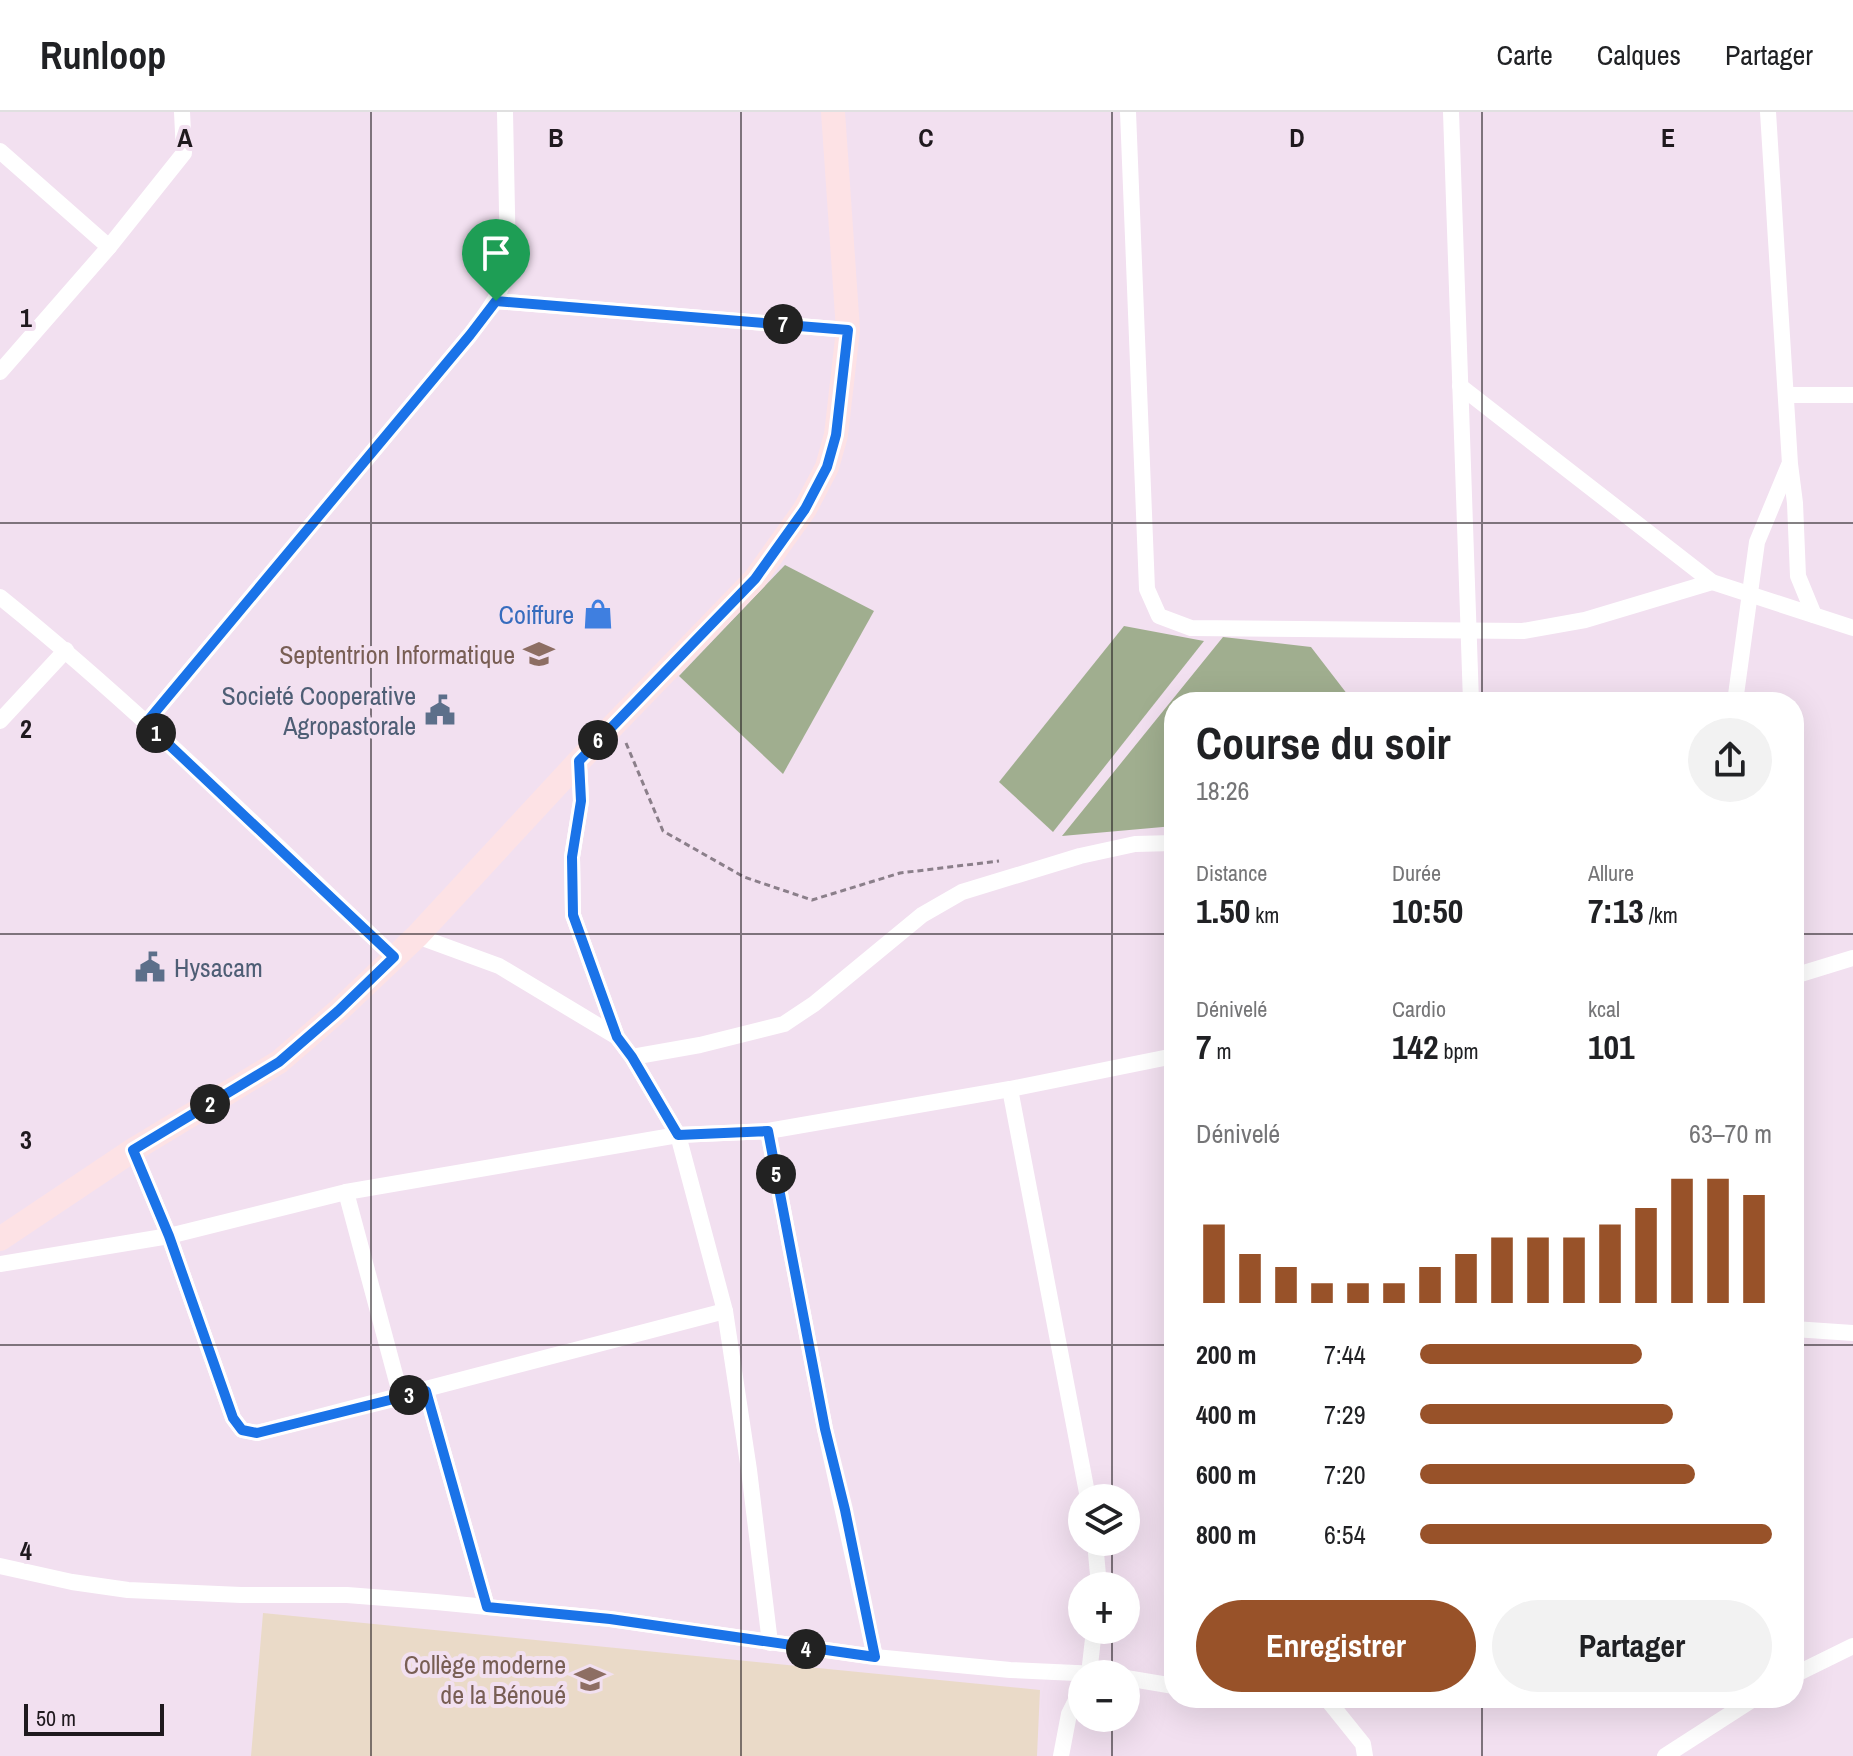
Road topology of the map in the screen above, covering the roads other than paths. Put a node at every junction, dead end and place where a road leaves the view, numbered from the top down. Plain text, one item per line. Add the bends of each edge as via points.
1 (182, 112) edge
2 (505, 112) edge
3 (833, 112) edge
4 (1128, 112) edge
5 (1451, 112) edge
6 (1768, 112) edge
7 (0, 151) edge
8 (109, 247) junction
9 (496, 301) junction
10 (848, 330) junction
11 (0, 372) edge
12 (1460, 386) junction
13 (1788, 395) junction
14 (1853, 395) edge
15 (1790, 464) junction
16 (1712, 582) junction
17 (1751, 593) junction
18 (0, 597) edge
19 (1814, 615) junction
20 (1853, 628) edge
21 (1469, 632) junction
22 (66, 650) junction
23 (1471, 692) edge
24 (1736, 692) edge
25 (0, 721) edge
26 (146, 723) junction
27 (579, 761) junction
28 (1164, 843) edge
29 (417, 936) junction
30 (394, 957) junction
31 (1853, 958) edge
32 (1804, 973) edge
33 (617, 1037) junction
34 (632, 1057) junction
35 (1164, 1058) edge
36 (1010, 1089) junction
37 (768, 1131) junction
38 (678, 1135) junction
39 (133, 1150) junction
40 (346, 1192) junction
41 (169, 1236) junction
42 (0, 1239) edge
43 (0, 1264) edge
44 (725, 1311) junction
45 (1804, 1330) edge
46 (1853, 1333) edge
47 (426, 1391) junction
48 (401, 1397) junction
49 (1085, 1484) edge
50 (0, 1566) edge
51 (487, 1607) junction
52 (770, 1643) junction
53 (1853, 1646) edge
54 (875, 1657) junction
55 (1804, 1670) edge
56 (1068, 1673) edge
57 (1140, 1680) edge
58 (1164, 1684) edge
59 (1334, 1708) edge
60 (1739, 1708) edge
61 (1068, 1719) edge
62 (1061, 1756) edge
63 (1365, 1756) edge
64 (1665, 1756) edge

1 - 8 street via 184,153
2 - 9 street via 508,261
3 - 10 street
4 - 21 street via 1147,589 1159,616 1191,628
5 - 12 street
6 - 13 street
7 - 8 street
8 - 11 street
9 - 10 street
9 - 26 street
10 - 27 street via 836,435 827,467 805,509 755,579
12 - 16 street
12 - 21 street
13 - 14 street
13 - 15 street
15 - 17 street via 1757,542
15 - 19 street via 1798,576
16 - 17 street
16 - 21 street via 1585,620 1523,631
17 - 19 street
17 - 24 street
18 - 22 street
19 - 20 street
21 - 23 street
22 - 25 street
22 - 26 street
26 - 30 street
27 - 29 street
27 - 33 street via 573,915
28 - 34 street via 1080,856 962,892 922,915 784,1024
29 - 30 street
29 - 33 street via 499,966
30 - 39 street via 279,1062
31 - 32 street
33 - 34 street
34 - 38 street
35 - 36 street
36 - 37 street
36 - 49 street
37 - 38 street
37 - 54 street
38 - 40 street
38 - 44 street
39 - 41 street
39 - 42 street
40 - 41 street
40 - 48 street
41 - 43 street
41 - 48 street via 233,1418 242,1430 257,1433
44 - 47 street
44 - 52 street
45 - 46 street
47 - 48 street
47 - 51 street
50 - 51 street via 128,1590 347,1595
51 - 52 street
52 - 54 street
53 - 55 street
54 - 56 street
57 - 58 street
59 - 63 street via 1363,1744
60 - 64 street
61 - 62 street

